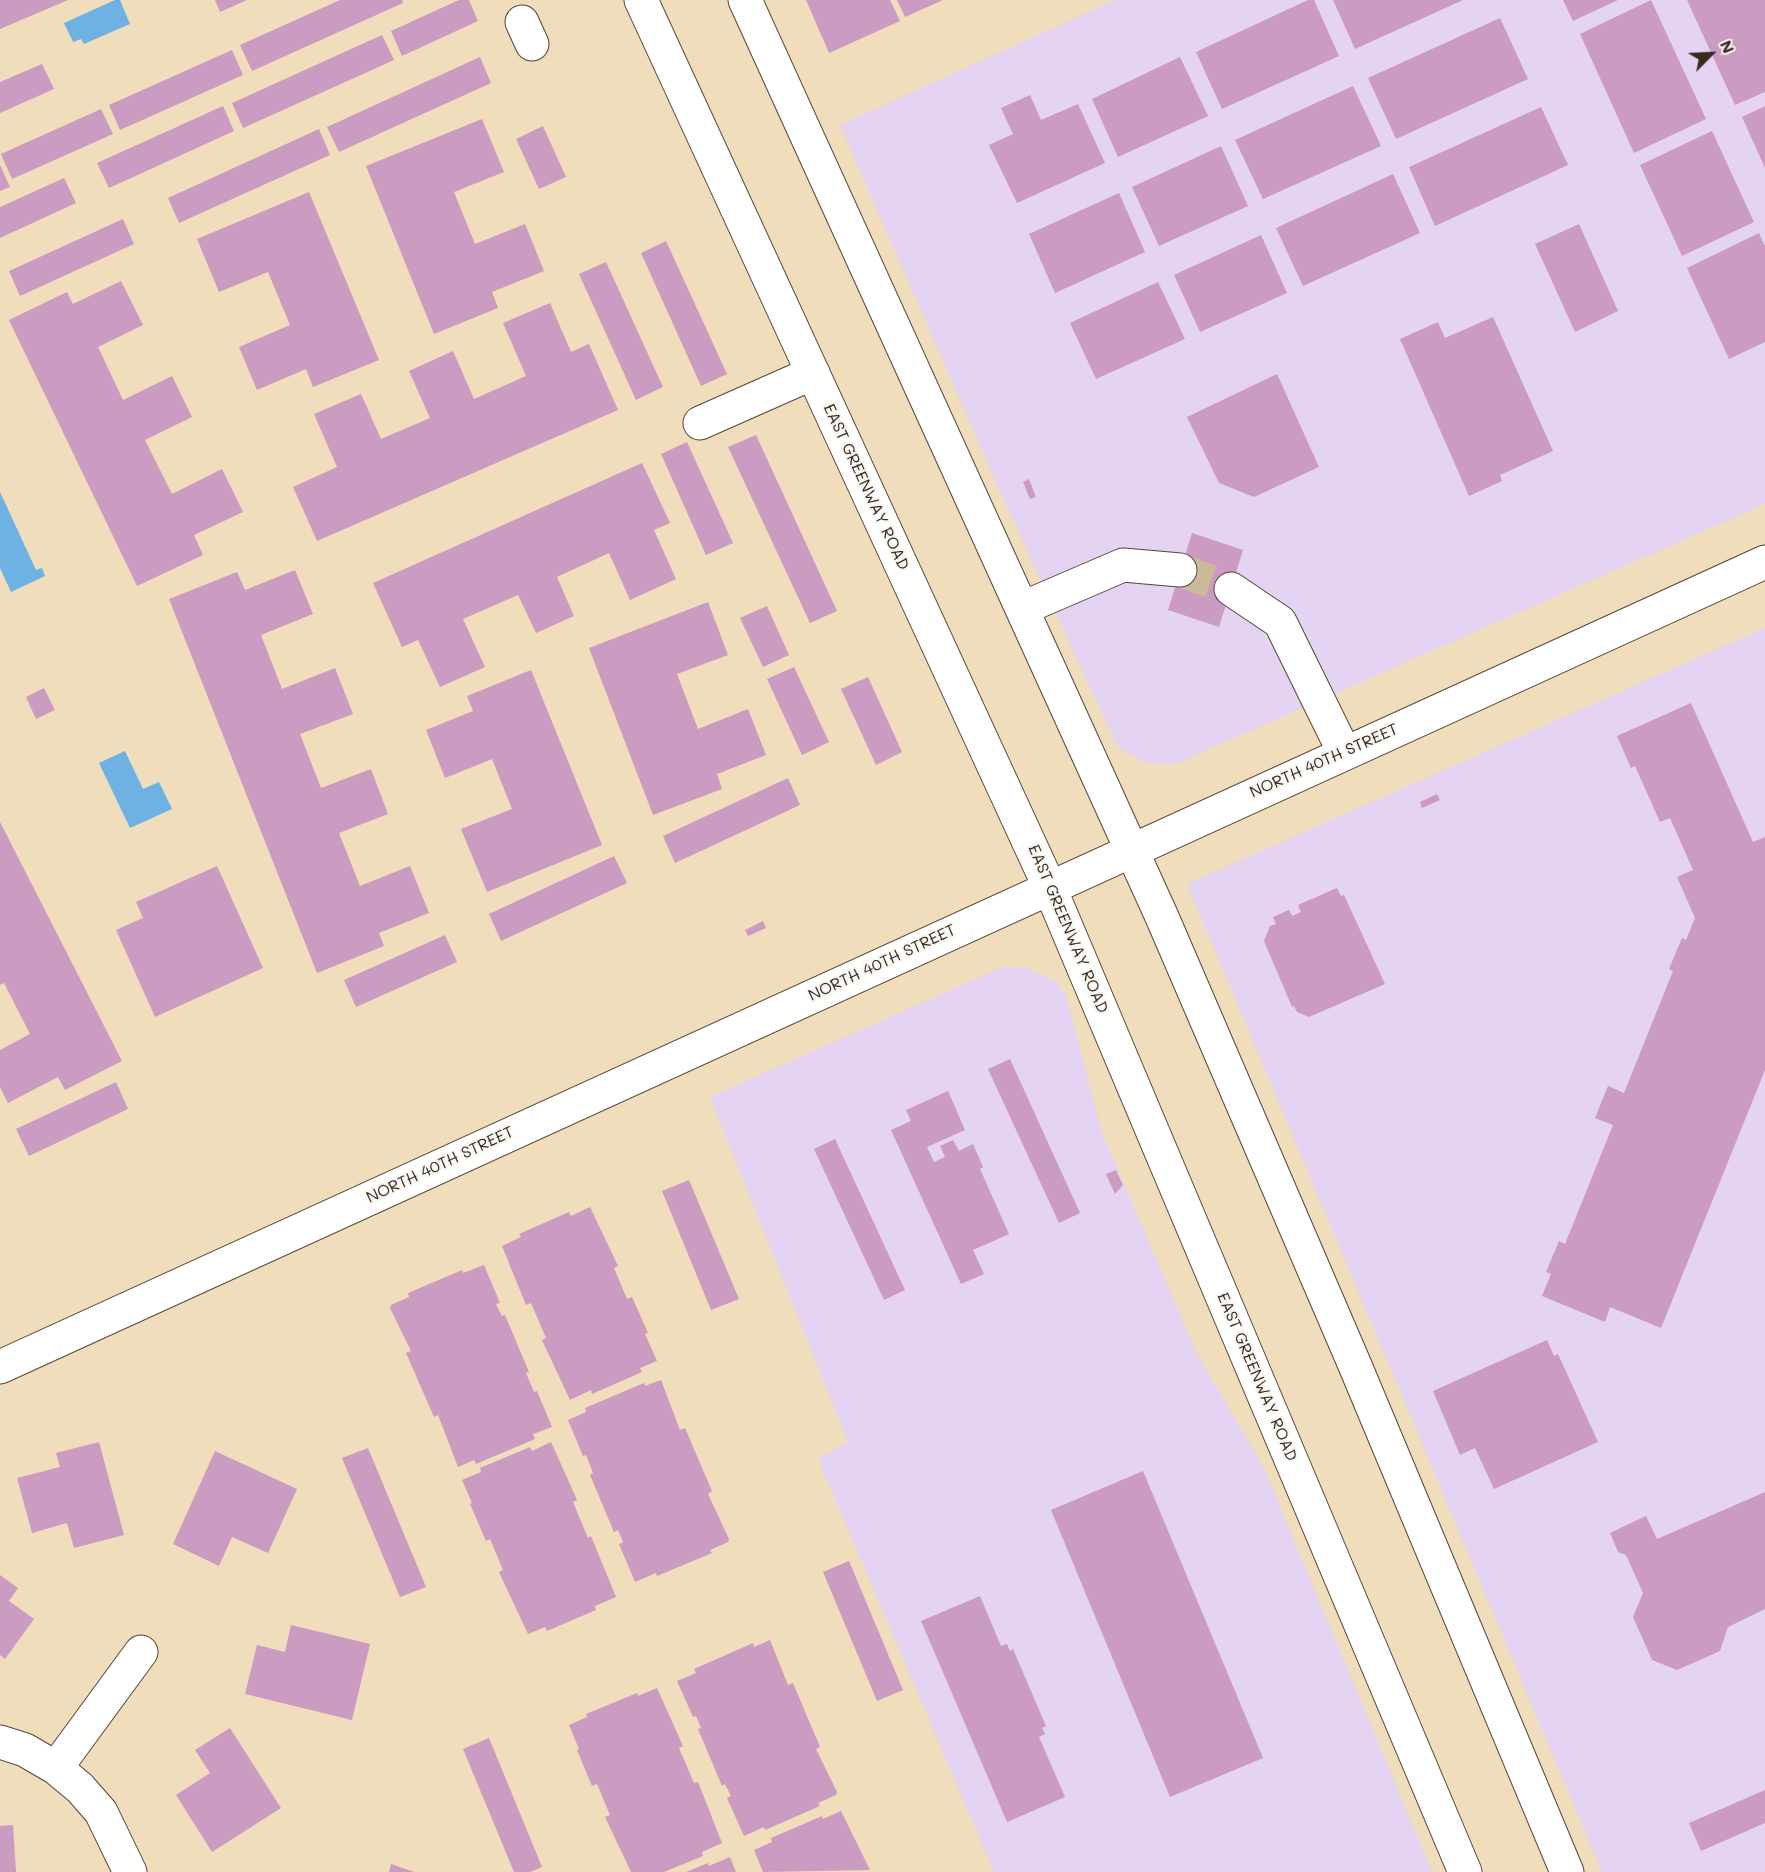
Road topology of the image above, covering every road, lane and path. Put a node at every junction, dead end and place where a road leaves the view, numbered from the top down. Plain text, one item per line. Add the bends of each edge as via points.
1 (641, 0) edge
2 (745, 0) edge
3 (813, 373) junction
4 (700, 423) dead end
5 (1765, 562) edge
6 (1180, 570) tunnel mouth
7 (1231, 589) tunnel mouth
8 (1023, 608) junction
9 (1344, 752) junction
10 (1132, 848) junction
11 (1050, 886) junction
12 (0, 1367) edge
13 (141, 1652) dead end
14 (0, 1742) edge
15 (56, 1768) junction
16 (130, 1872) edge
17 (1465, 1872) edge
18 (1567, 1872) edge

1 - 3 main road, EAST GREENWAY ROAD
2 - 8 main road
3 - 4 main road
3 - 11 main road, EAST GREENWAY ROAD
5 - 9 main road, NORTH 40TH STREET
6 - 8 main road via 1123,565
7 - 9 main road via 1280,622
8 - 10 main road
9 - 10 main road, NORTH 40TH STREET
10 - 11 main road, NORTH 40TH STREET
10 - 18 main road
11 - 12 main road, NORTH 40TH STREET
11 - 17 main road, EAST GREENWAY ROAD
13 - 15 main road
14 - 15 main road via 25,1750
15 - 16 main road via 101,1812

